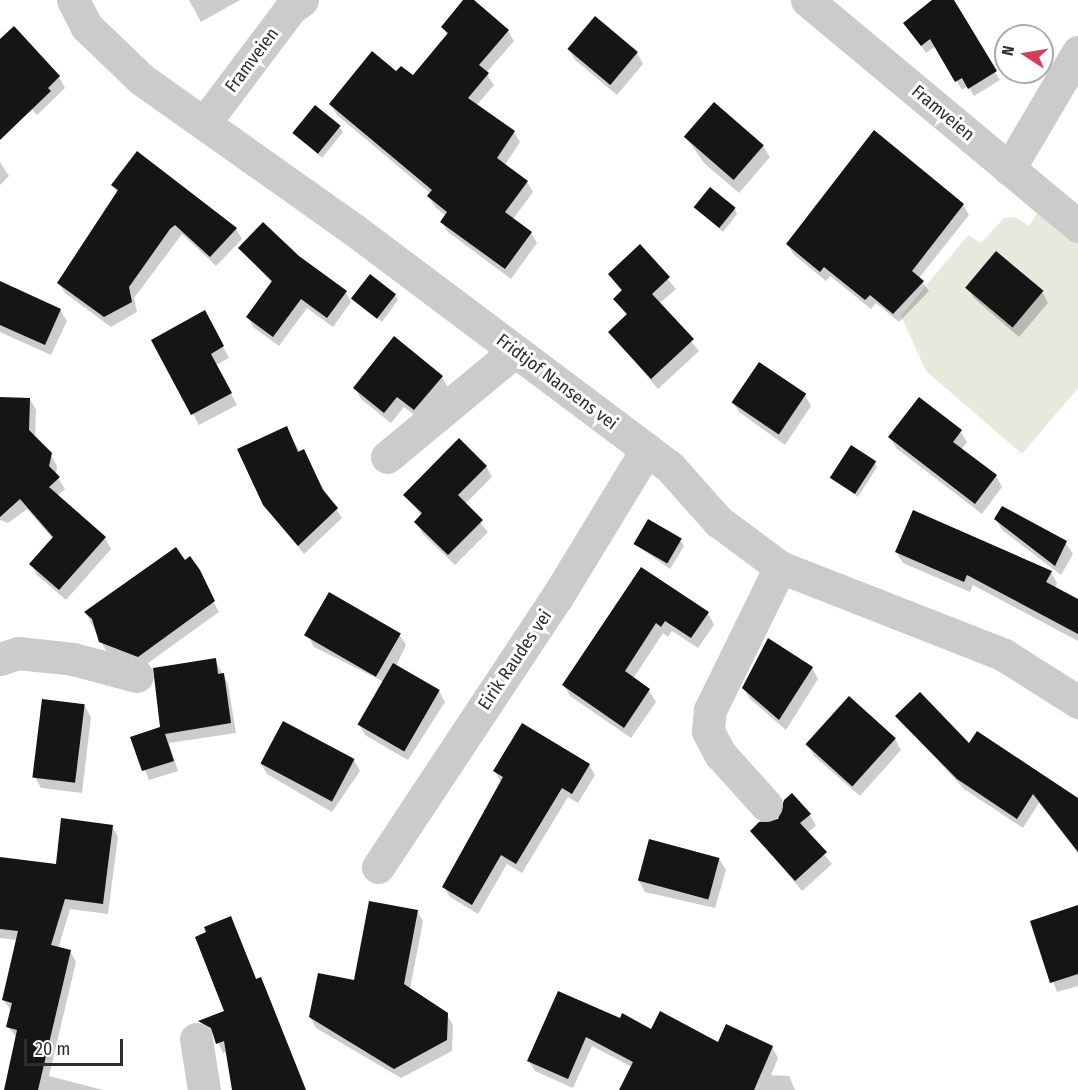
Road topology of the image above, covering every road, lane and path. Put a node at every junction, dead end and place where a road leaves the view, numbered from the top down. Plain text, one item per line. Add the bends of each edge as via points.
1 (74, 0) edge
2 (302, 0) edge
3 (807, 0) edge
4 (1078, 52) edge
5 (205, 122) junction
6 (1009, 169) junction
7 (1078, 226) edge
8 (515, 351) junction
9 (647, 449) junction
10 (387, 457) dead end
11 (780, 567) junction
12 (0, 659) edge
13 (137, 676) dead end
14 (1078, 702) edge
15 (766, 805) dead end
16 (378, 867) dead end
17 (196, 1039) dead end
18 (204, 1090) edge

1 - 5 street, Fridtjof Nansens vei via 86,26 133,71
2 - 5 street, Framveien via 290,9
3 - 6 street, Framveien
4 - 6 street
5 - 8 street, Fridtjof Nansens vei
6 - 7 street, Framveien
8 - 9 street, Fridtjof Nansens vei
8 - 10 street
9 - 11 street, Fridtjof Nansens vei via 670,467 718,521
9 - 16 street, Eirik Raudes vei via 557,597
11 - 14 street, Fridtjof Nansens vei via 1004,655
11 - 15 street via 710,710 708,731 720,754
12 - 13 street via 18,653 73,659
17 - 18 street

